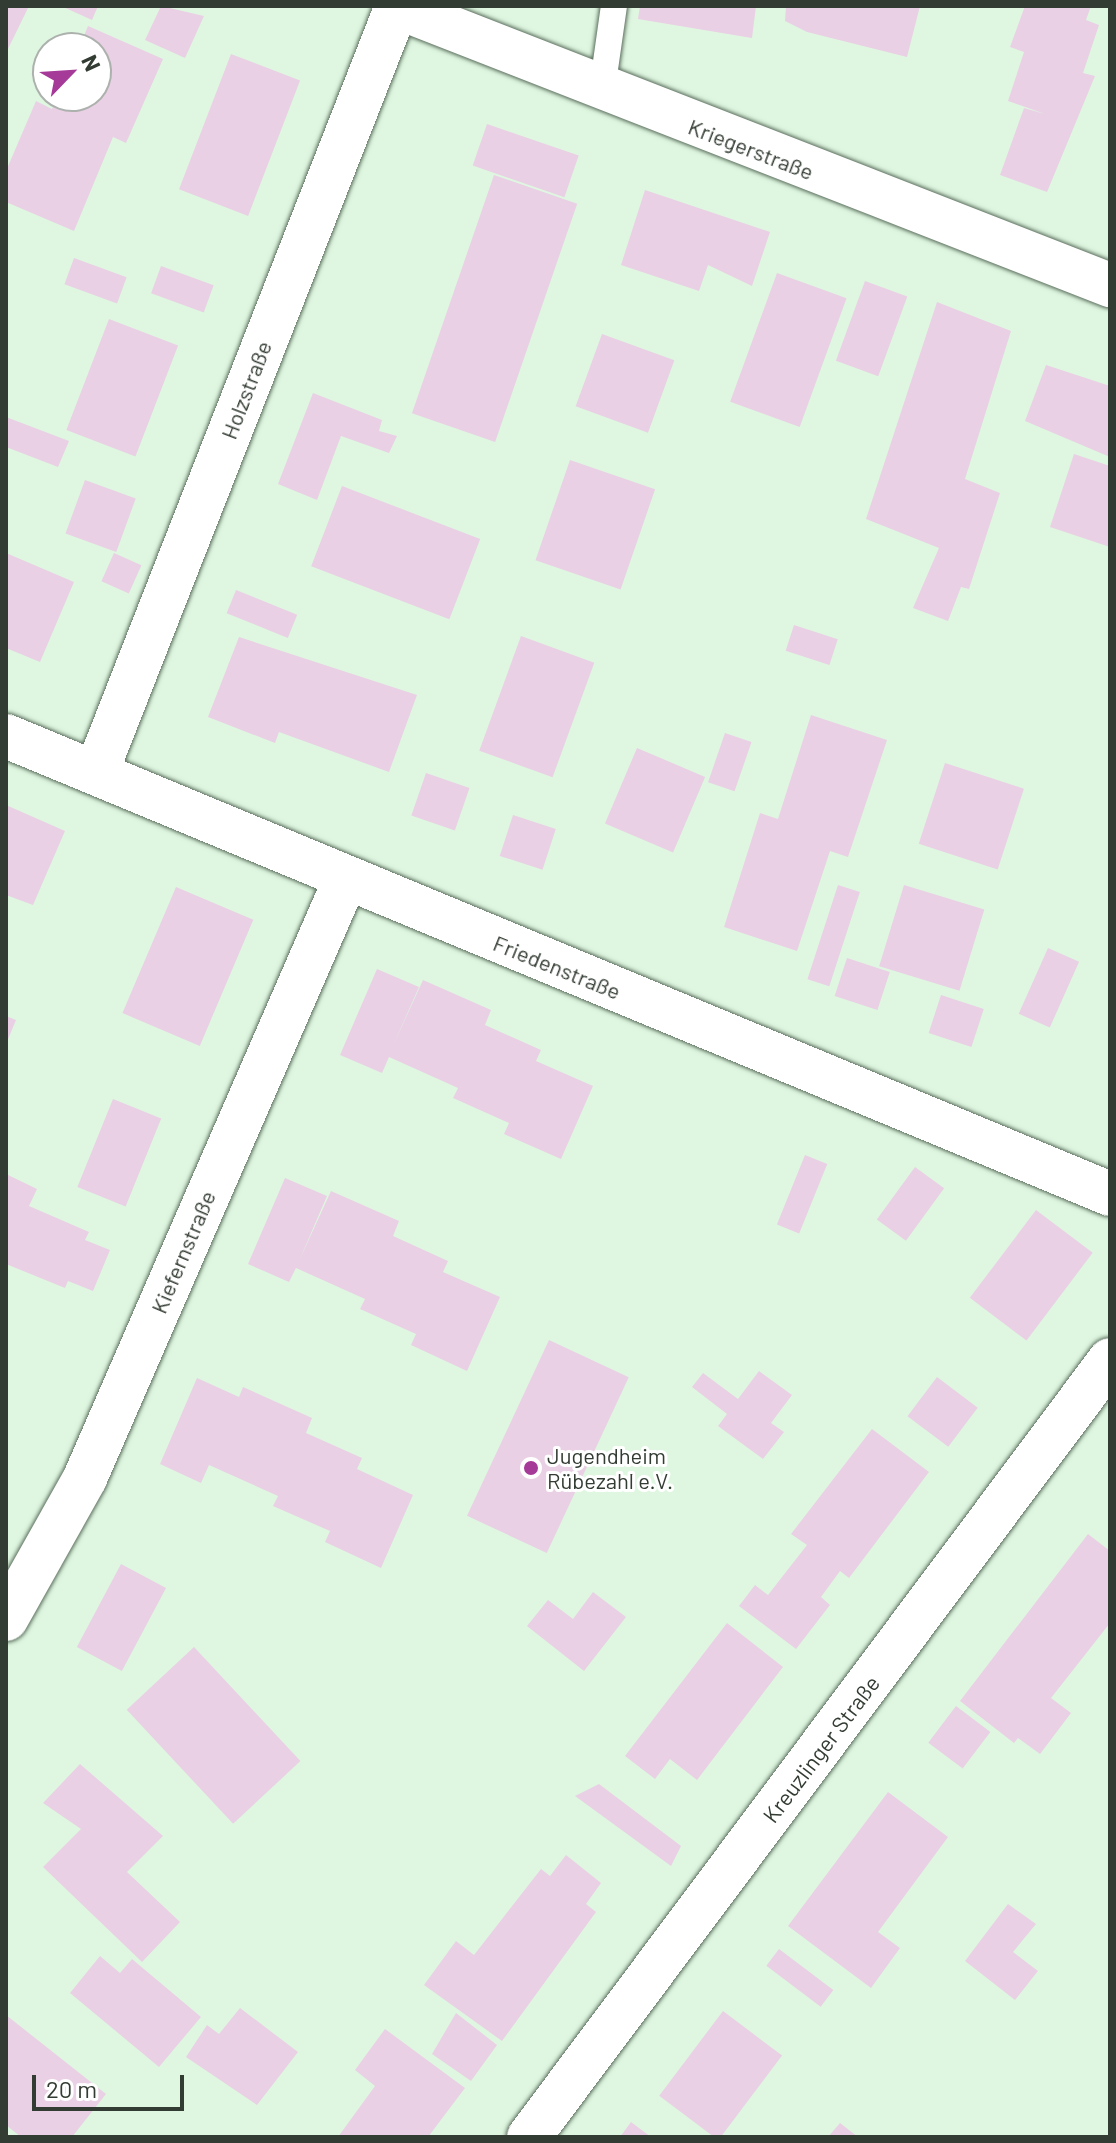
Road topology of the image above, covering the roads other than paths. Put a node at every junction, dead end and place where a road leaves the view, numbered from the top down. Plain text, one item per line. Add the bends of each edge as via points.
1 (396, 6) edge
2 (614, 6) edge
3 (602, 90) junction
4 (1110, 285) edge
5 (6, 736) edge
6 (96, 773) junction
7 (346, 878) junction
8 (1110, 1194) edge
9 (1110, 1360) edge
10 (6, 1619) edge
11 (529, 2137) edge

1 - 3 street, Kriegerstraße
1 - 6 street, Holzstraße
2 - 3 lane
3 - 4 street, Kriegerstraße
5 - 6 street, Friedenstraße
6 - 7 street, Friedenstraße
7 - 8 street, Friedenstraße
7 - 10 street, Kiefernstraße via 85,1478
9 - 11 street, Kreuzlinger Straße

